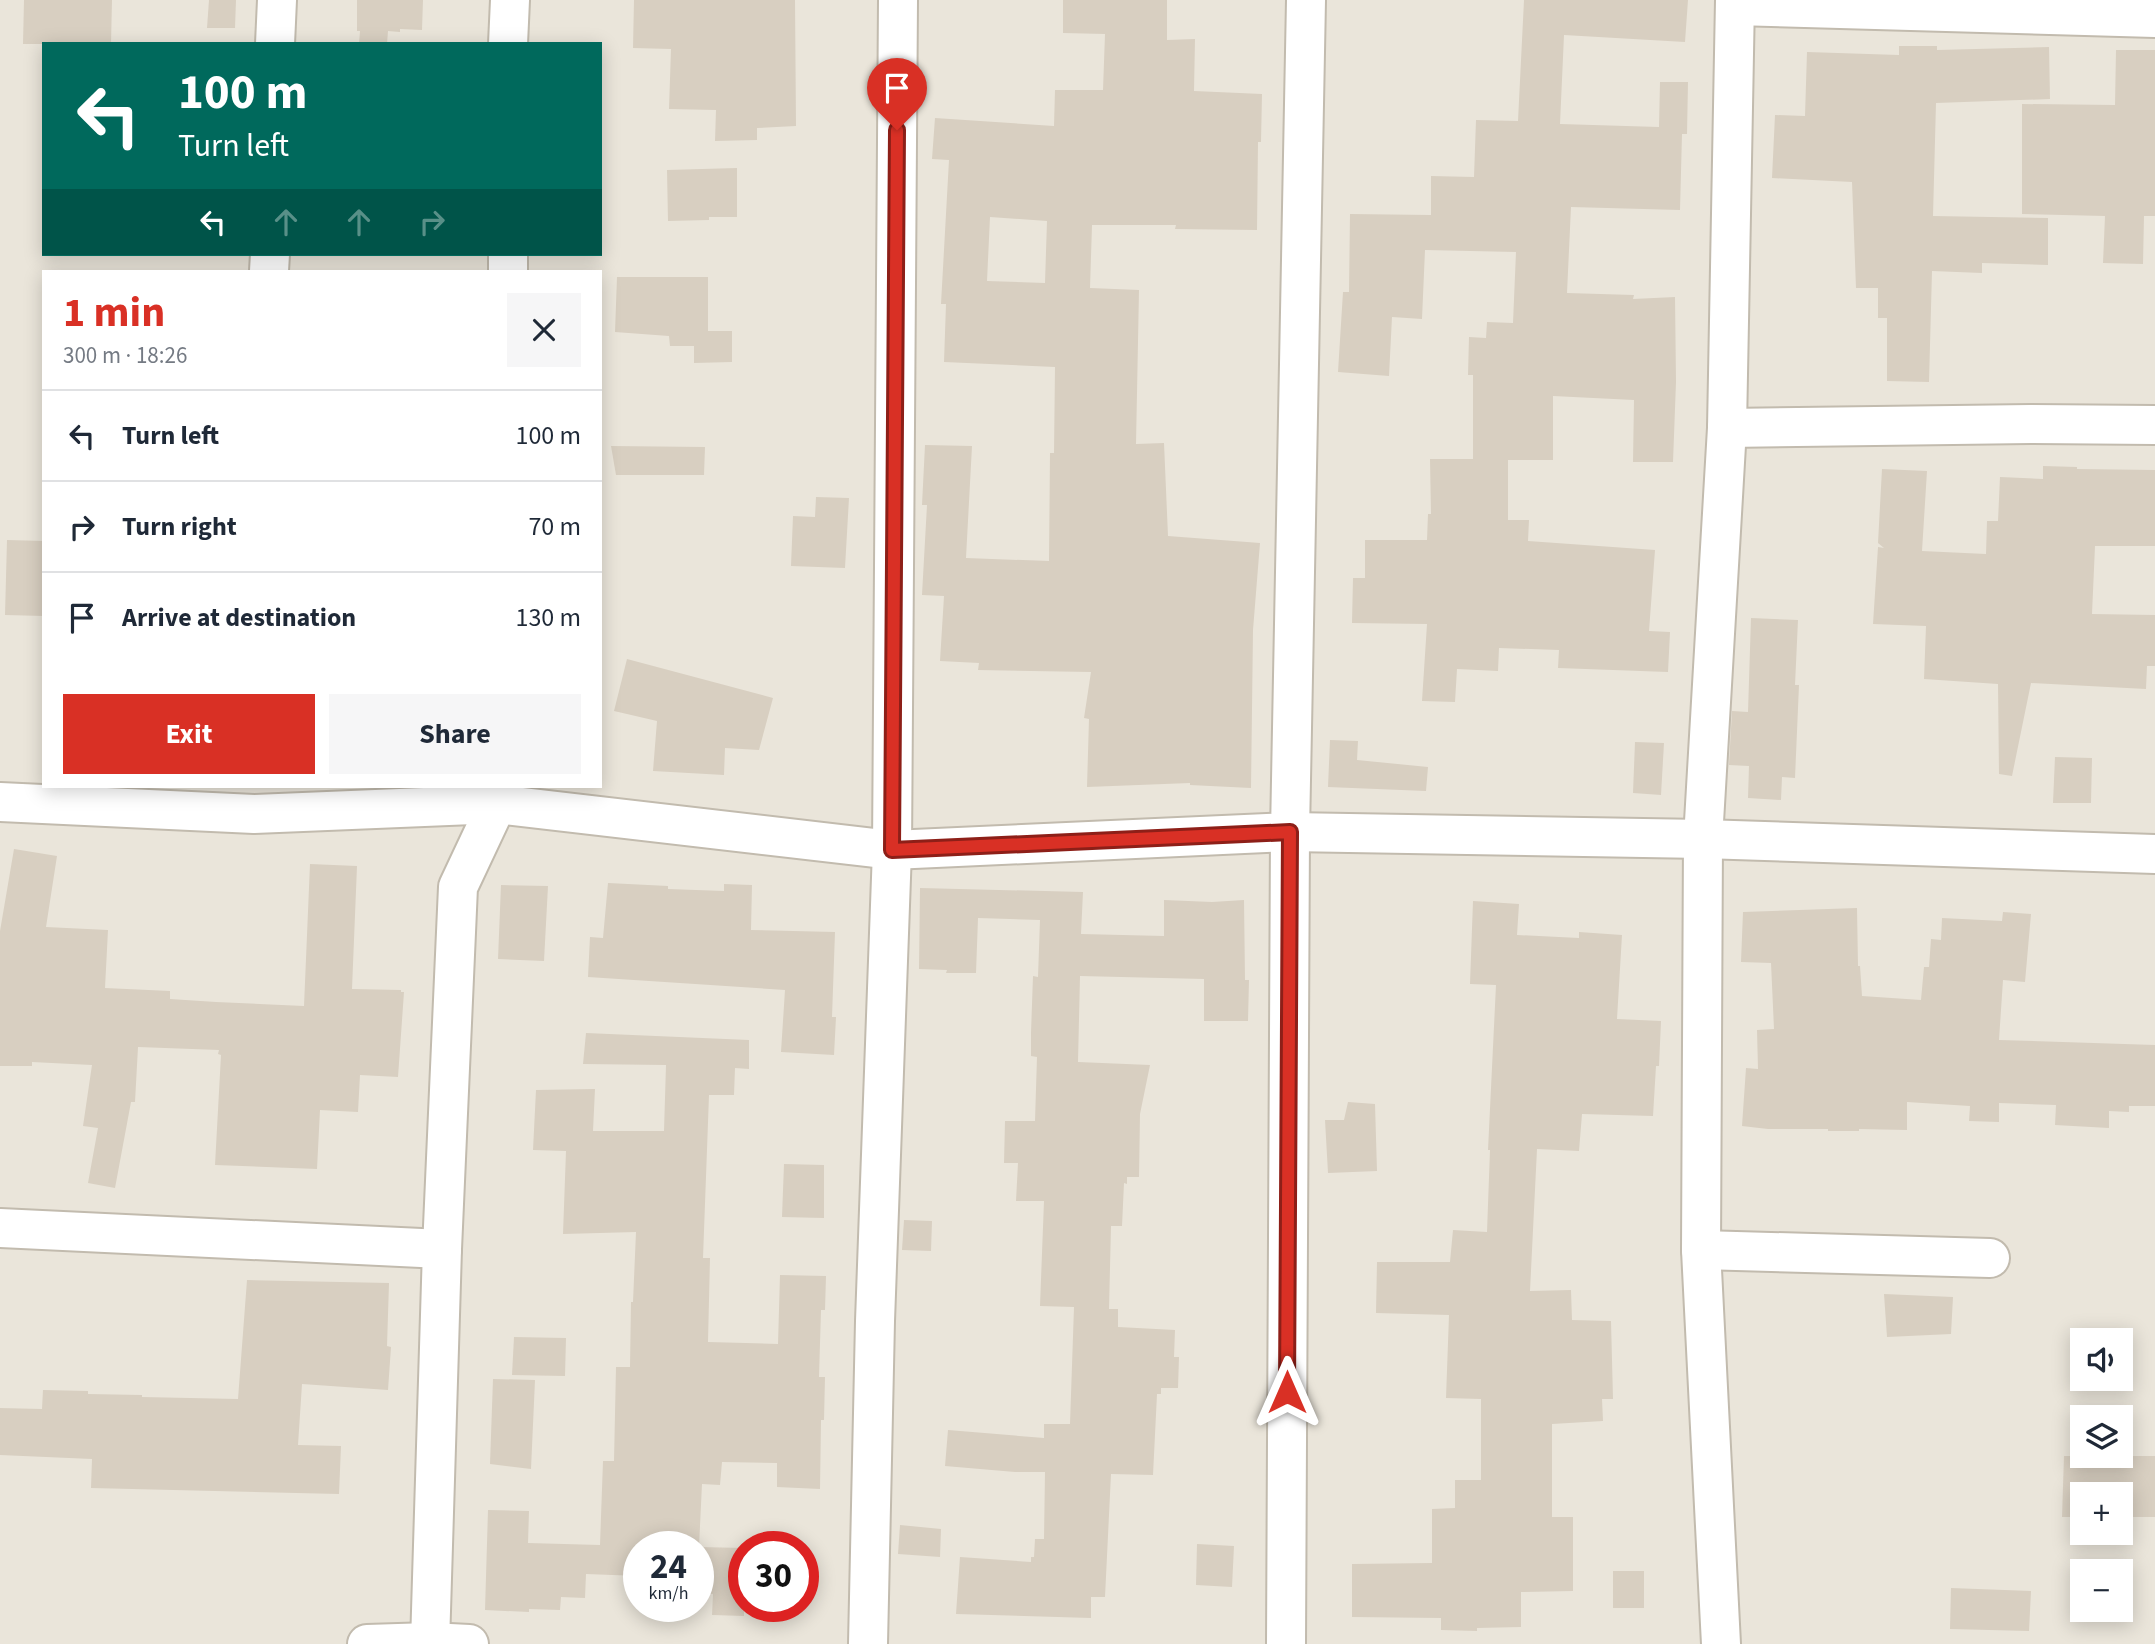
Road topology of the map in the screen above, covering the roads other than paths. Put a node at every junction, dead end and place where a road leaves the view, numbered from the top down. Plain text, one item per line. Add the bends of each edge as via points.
1 (277, 0) edge
2 (510, 0) edge
3 (898, 0) edge
4 (1306, 0) edge
5 (1735, 3) edge
6 (2155, 18) edge
7 (275, 42) edge
8 (508, 42) edge
9 (2155, 425) edge
10 (1727, 428) junction
11 (498, 795) edge
12 (254, 800) edge
13 (0, 802) edge
14 (1290, 832) junction
15 (1703, 839) junction
16 (892, 850) junction
17 (2155, 854) edge
18 (0, 1228) edge
19 (442, 1250) junction
20 (1701, 1250) junction
21 (1990, 1258) dead end
22 (430, 1643) edge
23 (367, 1644) edge
24 (469, 1644) edge
25 (868, 1644) edge
26 (1286, 1644) edge
27 (1721, 1644) edge

1 - 7 street
2 - 8 street
3 - 16 street
4 - 14 street
5 - 6 street
5 - 10 street
9 - 10 street
10 - 15 street
11 - 12 street
11 - 16 street
11 - 19 street via 458,887
12 - 13 street
14 - 15 street
14 - 16 street
14 - 26 street
15 - 17 street
15 - 20 street
16 - 25 street
18 - 19 street
19 - 22 street
20 - 21 street
20 - 27 street
22 - 23 street
22 - 24 street

